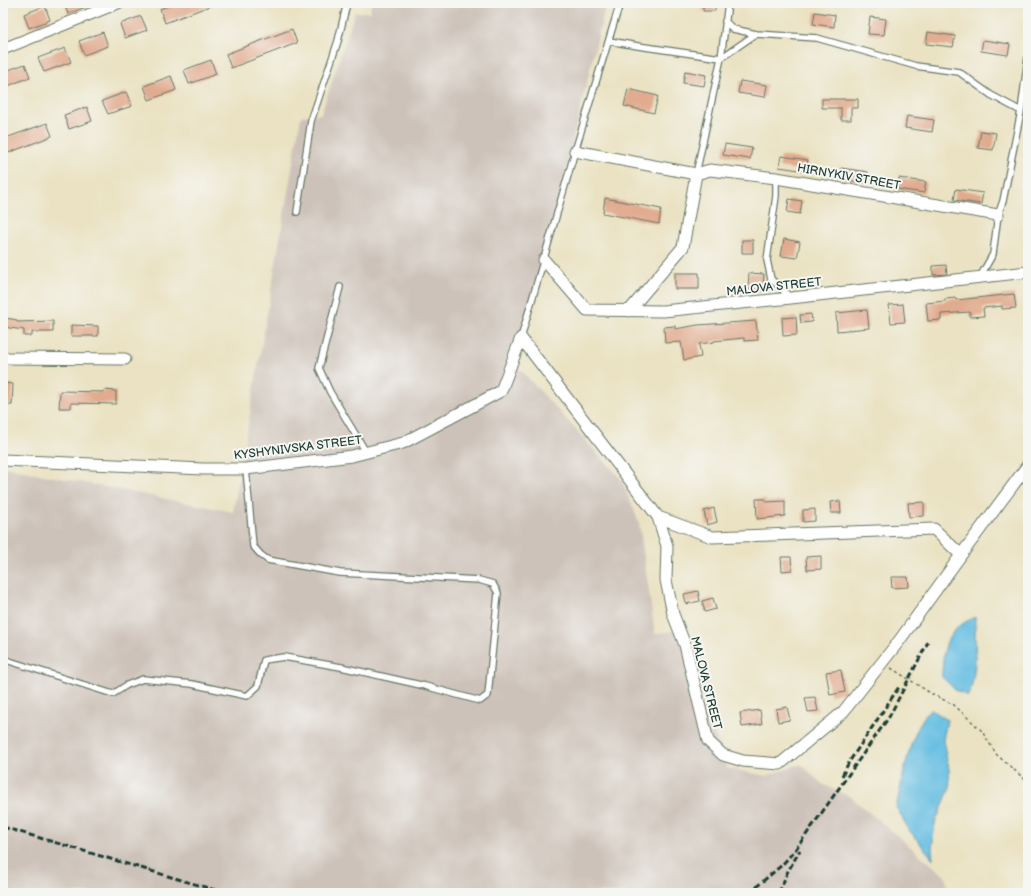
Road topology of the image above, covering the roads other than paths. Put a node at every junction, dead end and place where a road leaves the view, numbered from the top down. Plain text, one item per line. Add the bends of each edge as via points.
1 (118, 3) edge
2 (347, 3) edge
3 (620, 3) edge
4 (728, 3) edge
5 (725, 22) junction
6 (756, 34) junction
7 (609, 41) junction
8 (3, 49) edge
9 (1028, 57) edge
10 (721, 58) junction
11 (1021, 111) junction
12 (575, 151) junction
13 (696, 174) junction
14 (776, 178) junction
15 (297, 212) dead end
16 (998, 215) junction
17 (544, 260) junction
18 (1028, 272) edge
19 (980, 277) junction
20 (340, 287) dead end
21 (791, 298) junction
22 (629, 311) junction
23 (521, 338) junction
24 (3, 358) edge
25 (125, 359) dead end
26 (366, 452) junction
27 (3, 460) edge
28 (1028, 465) edge
29 (246, 469) junction
30 (658, 517) junction
31 (961, 554) junction
32 (3, 659) edge

1 - 8 street
2 - 15 lane via 338,41 311,121
3 - 7 lane
4 - 5 lane
5 - 6 lane via 733,29
5 - 10 lane
6 - 10 lane
6 - 11 lane via 817,38 916,66 959,72 991,95
7 - 10 lane
7 - 12 lane
9 - 11 lane
10 - 13 lane
11 - 16 lane
12 - 13 street, HIRNYKIV STREET
12 - 17 lane
13 - 14 street, HIRNYKIV STREET via 710,170
13 - 22 street via 683,247
14 - 16 street, HIRNYKIV STREET
14 - 21 lane via 767,260 770,280
16 - 19 lane via 993,254
17 - 22 street, MALOVA STREET via 586,310
17 - 23 lane
18 - 19 street, MALOVA STREET
19 - 21 street, MALOVA STREET
20 - 26 lane via 319,368 330,392
21 - 22 street, MALOVA STREET via 663,311
23 - 26 street, KYSHYNIVSKA STREET via 500,391 403,443
23 - 30 street, MALOVA STREET
24 - 25 street
26 - 29 street, KYSHYNIVSKA STREET
27 - 29 street, KYSHYNIVSKA STREET
28 - 31 street, MALOVA STREET
29 - 32 lane via 253,546 268,560 340,573 479,580 493,584 498,593 488,695 480,701 341,667 284,657 264,660 258,686 247,696 192,684 143,679 113,694
30 - 31 street via 712,537 934,529
30 - 31 street, MALOVA STREET via 667,546 666,580 672,614 684,644 708,741 723,755 743,761 780,764 843,712 884,661

